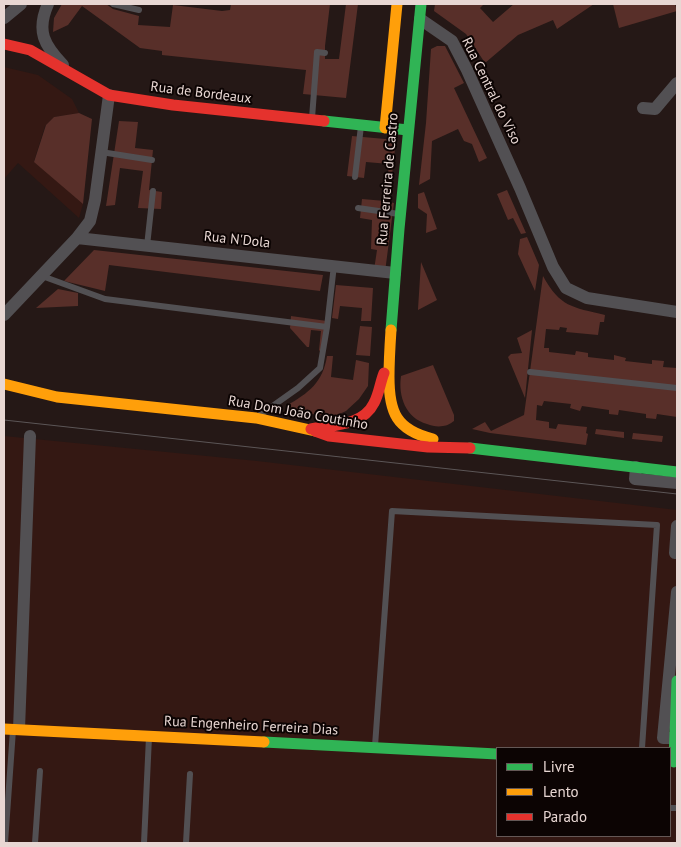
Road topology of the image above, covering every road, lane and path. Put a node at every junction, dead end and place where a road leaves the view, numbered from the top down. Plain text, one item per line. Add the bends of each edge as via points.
1 (21, 4) edge
2 (48, 4) edge
3 (114, 4) edge
4 (397, 4) edge
5 (421, 4) edge
6 (139, 10) dead end
7 (4, 18) edge
8 (420, 18) junction
9 (4, 44) edge
10 (325, 53) dead end
11 (72, 74) junction
12 (677, 83) edge
13 (109, 95) junction
14 (644, 108) dead end
15 (312, 120) junction
16 (361, 126) junction
17 (385, 128) junction
18 (408, 130) junction
19 (101, 152) junction
20 (152, 160) dead end
21 (355, 177) dead end
22 (154, 191) dead end
23 (358, 208) dead end
24 (400, 214) junction
25 (76, 238) junction
26 (148, 246) junction
27 (334, 265) junction
28 (395, 273) junction
29 (42, 276) junction
30 (677, 312) edge
31 (4, 315) edge
32 (327, 326) junction
33 (388, 358) junction
34 (530, 372) dead end
35 (4, 384) edge
36 (677, 388) edge
37 (254, 418) junction
38 (310, 430) junction
39 (30, 436) dead end
40 (463, 447) junction
41 (636, 467) junction
42 (677, 472) edge
43 (677, 483) edge
44 (677, 526) edge
45 (677, 553) edge
46 (677, 592) edge
47 (677, 681) edge
48 (12, 729) edge
49 (149, 736) junction
50 (675, 738) junction
51 (375, 747) junction
52 (642, 747) edge
53 (496, 754) edge
54 (674, 762) edge
55 (40, 772) dead end
56 (190, 774) dead end
57 (5, 843) edge
58 (36, 843) edge
59 (144, 843) edge
60 (186, 843) edge

1 - 7 street
2 - 11 street via 42,35 50,51
3 - 6 lane
4 - 17 street, Rua Ferreira de Castro
5 - 8 street, Rua Ferreira de Castro
8 - 18 street, Rua Ferreira de Castro
8 - 30 street, Rua Central do Viso via 452,41 553,267 566,288 587,298
9 - 11 street, Rua de Bordeaux via 30,50
10 - 15 lane via 317,52
11 - 13 street, Rua de Bordeaux
12 - 14 street via 655,109
13 - 15 street, Rua de Bordeaux
13 - 19 street
15 - 16 street, Rua de Bordeaux
16 - 17 street, Rua de Bordeaux
16 - 21 lane
17 - 18 street, Rua de Bordeaux
18 - 24 street, Rua Ferreira de Castro
19 - 20 lane
19 - 25 street via 90,221
22 - 26 lane
23 - 24 lane
24 - 28 street, Rua Ferreira de Castro
25 - 26 street, Rua N'Dola
25 - 29 street
26 - 27 street, Rua N'Dola
27 - 28 street, Rua N'Dola
27 - 32 lane
28 - 33 street, Rua Ferreira de Castro
29 - 31 street
29 - 32 lane via 105,299
32 - 37 lane via 320,368 298,388
33 - 38 street, Rua Ferreira de Castro via 373,405 367,413 359,420
33 - 40 street, Rua Ferreira de Castro via 389,394 398,421 412,433
34 - 36 lane
35 - 37 street, Rua Dom João Coutinho via 57,397
37 - 38 street, Rua Dom João Coutinho
38 - 40 street, Rua Dom João Coutinho via 329,436 428,447
39 - 48 street
40 - 41 street, Rua Dom João Coutinho
41 - 42 street, Rua Dom João Coutinho
41 - 43 street via 635,479
44 - 45 street
46 - 50 street via 663,738
47 - 50 street
48 - 49 street, Rua Engenheiro Ferreira Dias
48 - 57 lane
49 - 51 street, Rua Engenheiro Ferreira Dias
49 - 59 lane
50 - 54 street
51 - 52 lane via 392,511 657,524
51 - 53 street, Rua Engenheiro Ferreira Dias
55 - 58 lane
56 - 60 lane

